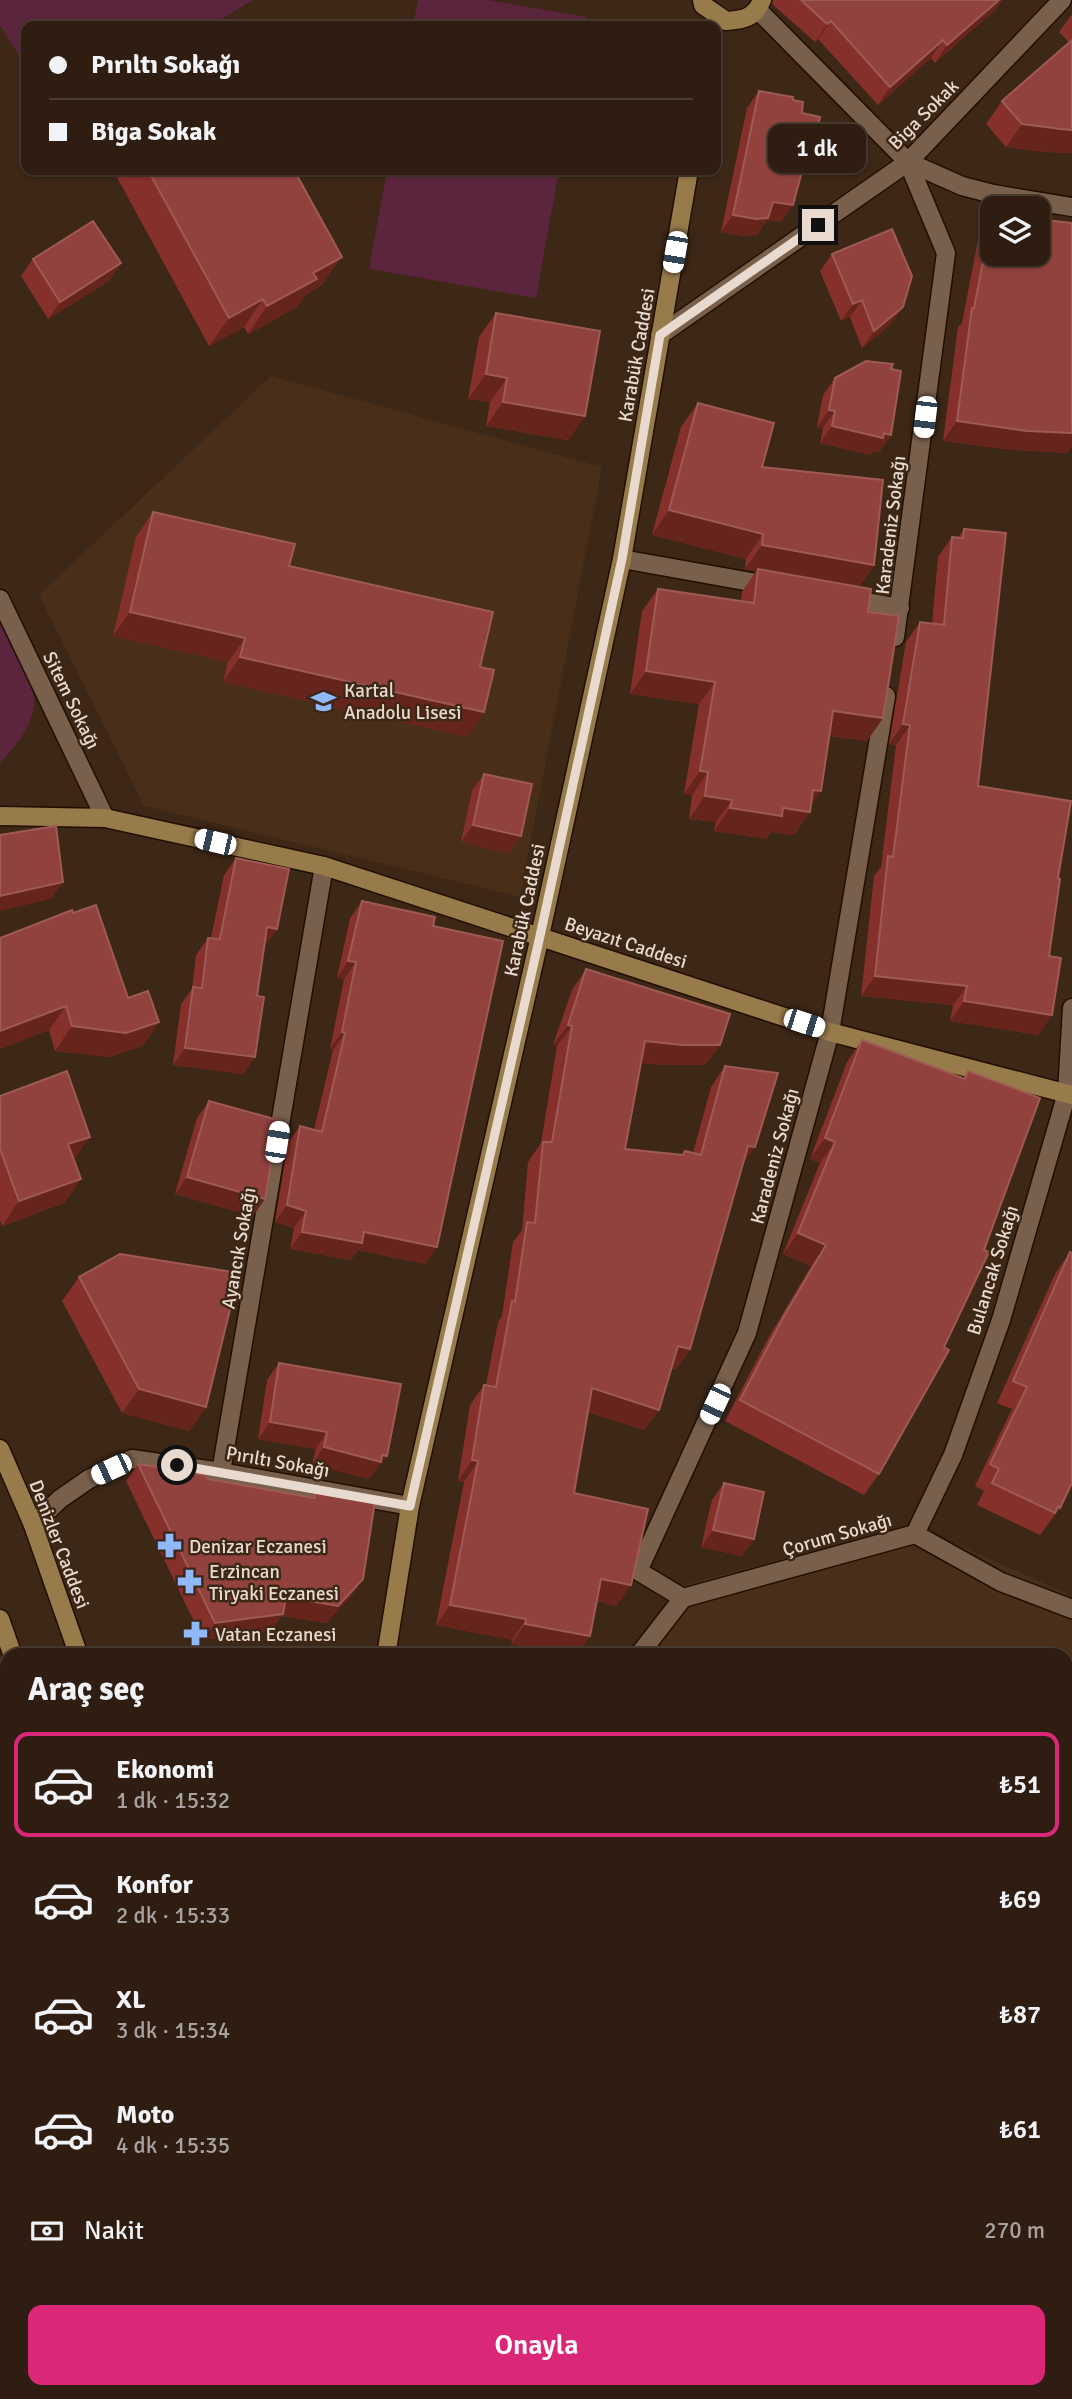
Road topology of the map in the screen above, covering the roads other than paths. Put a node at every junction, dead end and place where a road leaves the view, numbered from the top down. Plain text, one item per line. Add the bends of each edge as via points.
1 (702, 0) edge
2 (1062, 0) edge
3 (760, 5) edge
4 (715, 20) edge
5 (908, 162) junction
6 (688, 175) edge
7 (1072, 207) edge
8 (660, 335) junction
9 (622, 559) junction
10 (794, 589) edge
11 (834, 596) edge
12 (0, 599) edge
13 (900, 608) junction
14 (893, 649) edge
15 (889, 676) edge
16 (0, 816) edge
17 (105, 818) junction
18 (324, 866) junction
19 (540, 936) junction
20 (1072, 1008) edge
21 (830, 1032) junction
22 (1069, 1094) edge
23 (0, 1449) edge
24 (221, 1472) junction
25 (410, 1506) junction
26 (33, 1525) junction
27 (915, 1534) junction
28 (683, 1598) junction
29 (1072, 1609) edge
30 (0, 1619) edge
31 (10, 1648) edge
32 (76, 1648) edge
33 (387, 1648) edge
34 (644, 1648) edge

1 - 4 street
2 - 5 street, Biga Sokak
3 - 4 street via 746,19
3 - 5 street
5 - 7 street via 962,186
5 - 8 street, Biga Sokak
5 - 13 street, Karadeniz Sokağı via 946,253
6 - 8 street, Karabük Caddesi
8 - 9 street, Karabük Caddesi
9 - 10 street
9 - 19 street, Karabük Caddesi
11 - 13 street, Karadeniz Sokağı
12 - 17 street, Sitem Sokağı
13 - 14 street, Karadeniz Sokağı
15 - 21 street, Karadeniz Sokağı
16 - 17 street, Beyazıt Caddesi
17 - 18 street, Beyazıt Caddesi
18 - 19 street, Beyazıt Caddesi
18 - 24 street, Ayancık Sokağı
19 - 21 street, Beyazıt Caddesi
19 - 25 street, Karabük Caddesi
20 - 22 street, Bulancak Sokağı
21 - 22 street, Beyazıt Caddesi
21 - 28 street, Karadeniz Sokağı via 747,1333 638,1571
22 - 27 street, Bulancak Sokağı via 996,1333 953,1455
23 - 26 street, Denizler Caddesi
24 - 25 street, Pırıltı Sokağı
24 - 26 street, Pırıltı Sokağı via 132,1459 79,1486
25 - 33 street, Karabük Caddesi
26 - 32 street, Denizler Caddesi
27 - 28 street, Çorum Sokağı
27 - 29 street, Çorum Sokağı via 1001,1582
28 - 34 street
30 - 31 street

